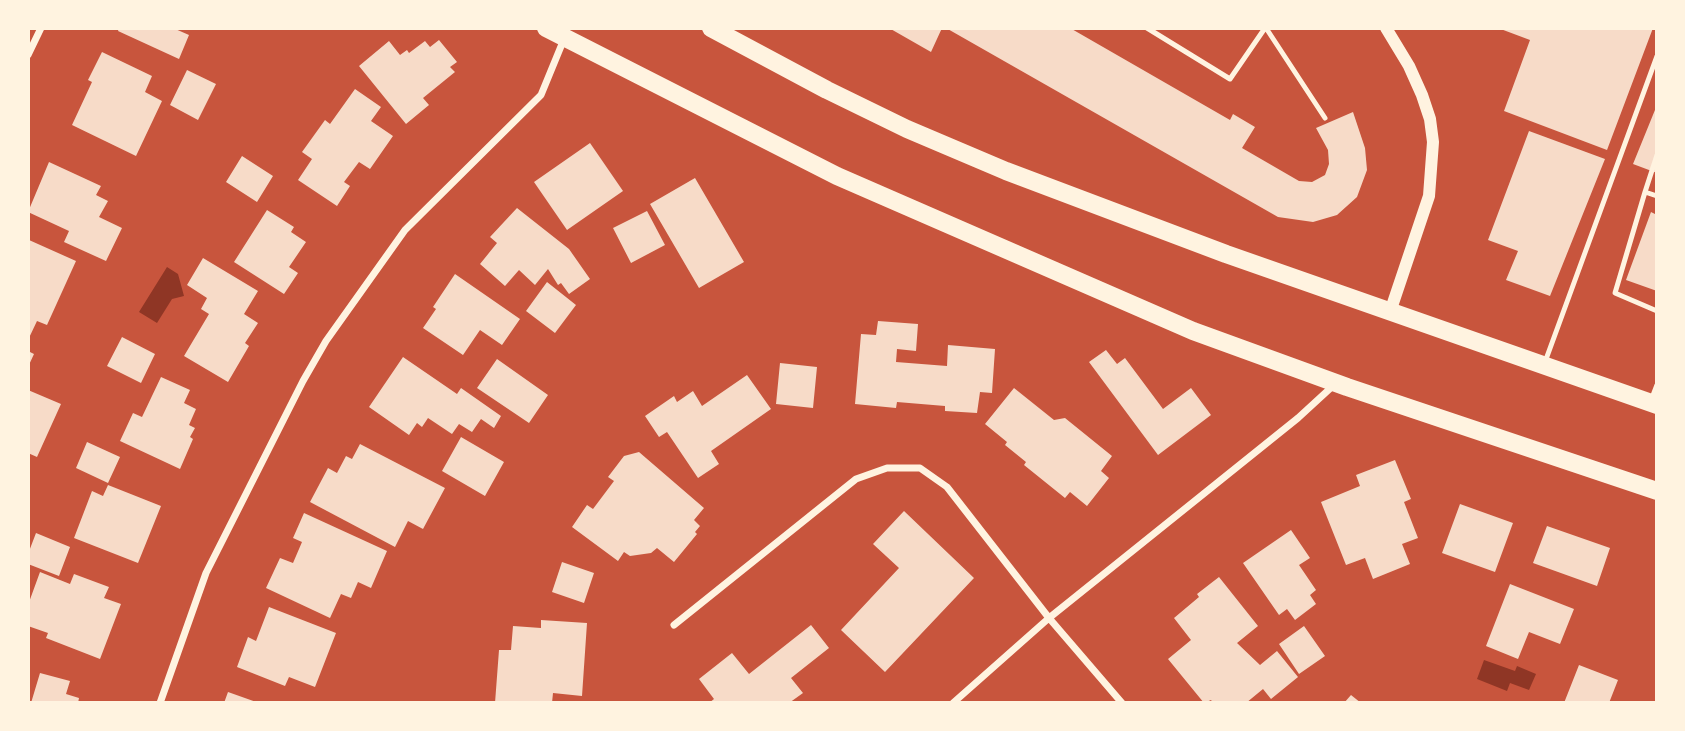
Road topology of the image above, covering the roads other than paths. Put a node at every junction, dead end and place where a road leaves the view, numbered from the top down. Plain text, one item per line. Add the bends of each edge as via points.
1 (41, 28) edge
2 (546, 28) edge
3 (712, 28) edge
4 (1147, 28) edge
5 (1266, 28) edge
6 (1386, 28) edge
7 (564, 39) junction
8 (28, 55) edge
9 (1657, 56) edge
10 (1325, 118) dead end
11 (1657, 155) edge
12 (1644, 192) junction
13 (1657, 196) edge
14 (1657, 311) edge
15 (1390, 313) junction
16 (1544, 365) junction
17 (1335, 383) junction
18 (1657, 385) edge
19 (1654, 403) edge
20 (1657, 491) edge
21 (1049, 618) junction
22 (674, 625) dead end
23 (160, 703) edge
24 (953, 703) edge
25 (1122, 703) edge

1 - 8 street
2 - 7 main road
3 - 15 main road via 827,90 944,145
4 - 5 lane via 1230,79
5 - 10 lane
6 - 15 street via 1422,95 1433,142 1429,196
7 - 17 main road via 850,182 1193,331
7 - 23 street via 541,95 405,230 326,341 206,573
9 - 16 lane
11 - 12 lane
12 - 13 lane
12 - 14 lane via 1615,293
15 - 16 main road
16 - 19 main road
17 - 20 main road
17 - 21 street via 1298,418
18 - 19 lane
21 - 22 street via 947,487 920,468 887,468 856,479
21 - 24 street
21 - 25 street

